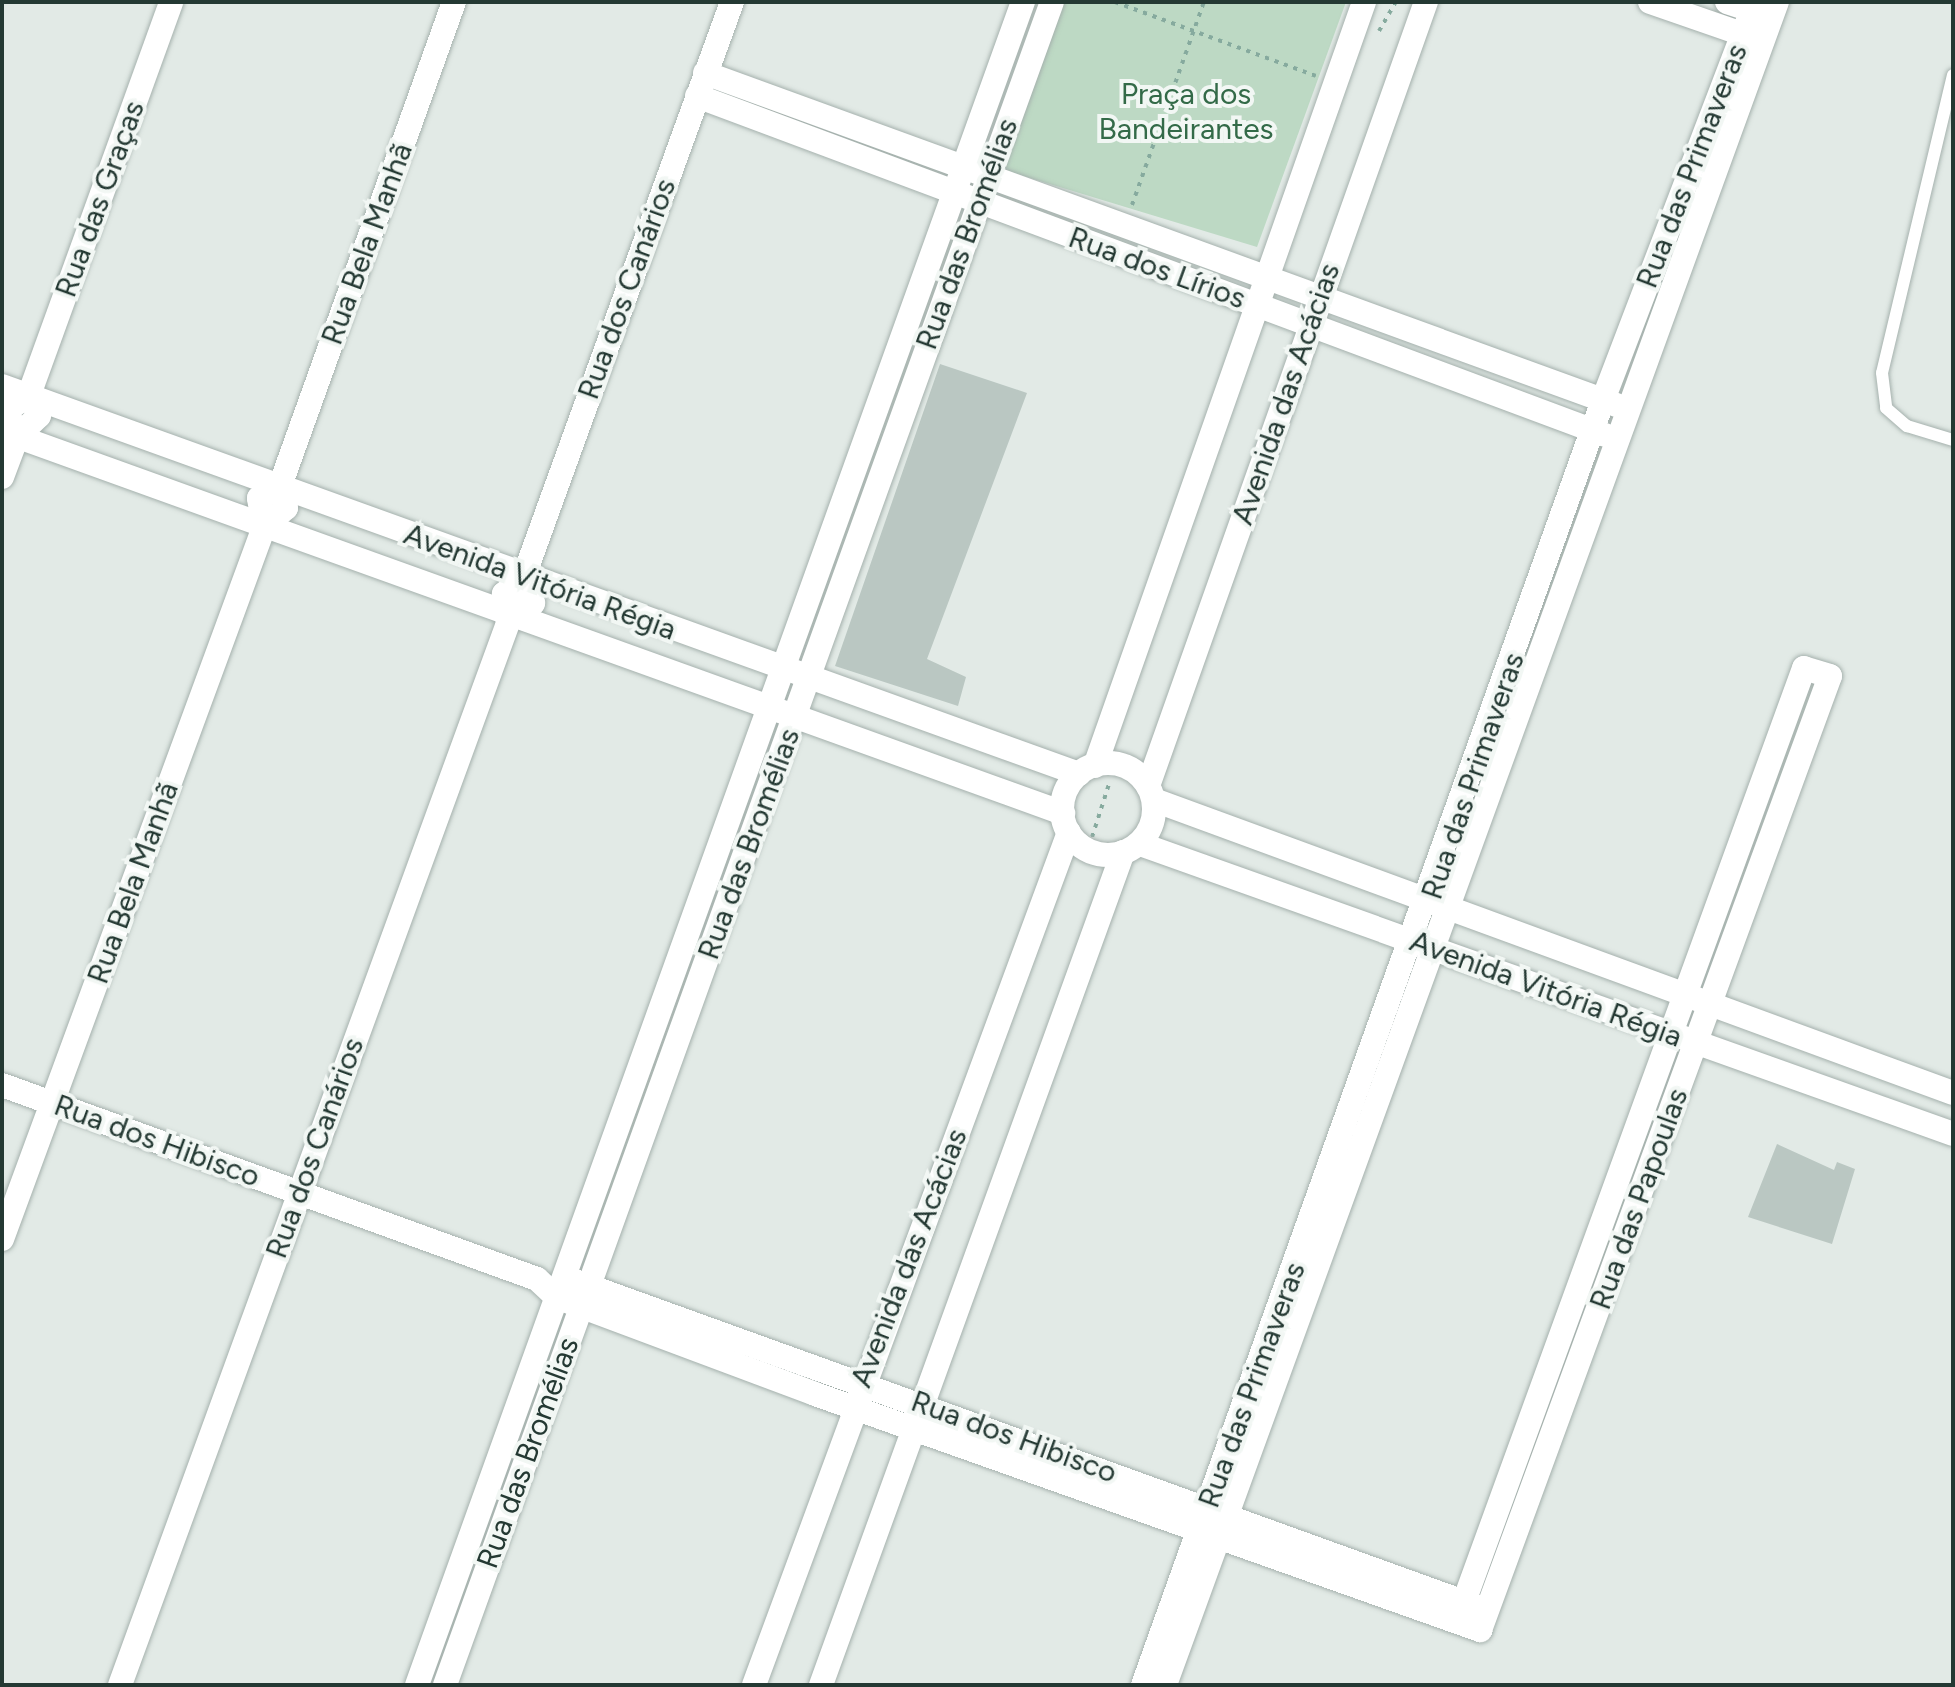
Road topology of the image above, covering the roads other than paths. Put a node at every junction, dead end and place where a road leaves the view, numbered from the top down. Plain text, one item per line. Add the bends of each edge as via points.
1 (171, 2) edge
2 (454, 2) edge
3 (732, 2) edge
4 (1023, 2) edge
5 (1052, 2) edge
6 (1364, 2) edge
7 (1426, 2) edge
8 (1650, 2) edge
9 (1727, 2) edge
10 (1764, 8) edge
11 (1753, 37) junction
12 (1953, 75) edge
13 (701, 84) junction
14 (962, 167) junction
15 (987, 176) junction
16 (952, 192) junction
17 (978, 202) junction
18 (1264, 277) junction
19 (1319, 297) junction
20 (1252, 304) junction
21 (1309, 325) junction
22 (2, 386) edge
23 (29, 395) junction
24 (1603, 400) junction
25 (1630, 410) junction
26 (1592, 430) junction
27 (9, 434) edge
28 (1619, 440) junction
29 (1953, 440) edge
30 (2, 477) edge
31 (280, 486) junction
32 (264, 527) junction
33 (524, 576) junction
34 (512, 612) junction
35 (783, 671) junction
36 (809, 680) junction
37 (770, 705) junction
38 (796, 713) junction
39 (1087, 770) junction
40 (1151, 793) junction
41 (1066, 822) junction
42 (1131, 848) junction
43 (1438, 908) junction
44 (1424, 946) junction
45 (1685, 995) junction
46 (1710, 1006) junction
47 (1672, 1034) junction
48 (1696, 1043) junction
49 (2, 1085) edge
50 (1953, 1093) edge
51 (52, 1103) junction
52 (1953, 1134) edge
53 (299, 1193) junction
54 (2, 1239) edge
55 (560, 1287) junction
56 (584, 1296) junction
57 (858, 1395) junction
58 (921, 1404) junction
59 (914, 1429) junction
60 (1213, 1521) junction
61 (1473, 1616) junction
62 (120, 1685) edge
63 (417, 1685) edge
64 (445, 1685) edge
65 (754, 1685) edge
66 (821, 1685) edge
67 (1143, 1685) edge
68 (1165, 1685) edge

1 - 23 street, Rua das Graças
2 - 31 street, Rua Bela Manhã
3 - 13 street, Rua dos Canários
4 - 14 street, Rua das Bromélias
5 - 15 street, Rua das Bromélias
6 - 18 street, Avenida das Acácias
7 - 19 street, Avenida das Acácias
8 - 11 street
9 - 10 street
10 - 11 street, Rua das Primaveras
11 - 24 street, Rua das Primaveras
11 - 25 street, Rua das Primaveras
12 - 29 lane via 1882,373 1886,408 1907,426
13 - 14 street, Rua dos Lírios
13 - 16 street, Rua dos Lírios
13 - 33 street, Rua dos Canários
14 - 15 street, Rua dos Lírios
14 - 16 street, Rua das Bromélias
15 - 17 street, Rua das Bromélias
15 - 18 street, Rua dos Lírios
16 - 17 street, Rua dos Lírios
16 - 35 street, Rua das Bromélias
17 - 20 street, Rua dos Lírios
17 - 36 street, Rua das Bromélias
18 - 19 street, Rua dos Lírios
18 - 20 street, Avenida das Acácias
19 - 21 street, Avenida das Acácias
19 - 24 street, Rua dos Lírios
20 - 21 street, Rua dos Lírios
20 - 39 street, Avenida das Acácias
21 - 26 street, Rua dos Lírios
21 - 40 street, Avenida das Acácias
22 - 23 street, Avenida Vitória Régia
23 - 27 street, Rua das Graças via 39,416
23 - 31 street, Avenida Vitória Régia
24 - 25 street, Rua dos Lírios
24 - 26 street, Rua das Primaveras
25 - 28 street, Rua das Primaveras
26 - 28 street, Rua dos Lírios
26 - 43 street, Rua das Primaveras
27 - 30 street
27 - 32 street, Avenida Vitória Régia
28 - 43 street, Rua das Primaveras
31 - 32 street, Rua Bela Manhã via 286,508
31 - 33 street, Avenida Vitória Régia
32 - 34 street, Avenida Vitória Régia
32 - 51 street, Rua Bela Manhã
33 - 34 street, Rua dos Canários via 533,603
33 - 35 street, Avenida Vitória Régia
34 - 37 street, Avenida Vitória Régia
34 - 53 street, Rua dos Canários
35 - 36 street, Avenida Vitória Régia
35 - 37 street, Rua das Bromélias
36 - 38 street, Rua das Bromélias
36 - 39 street, Avenida Vitória Régia
37 - 38 street, Avenida Vitória Régia
37 - 55 street, Rua das Bromélias
38 - 41 street, Avenida Vitória Régia
38 - 56 street, Rua das Bromélias
39 - 40 street via 1128,767
39 - 41 street
40 - 42 street
40 - 43 street, Avenida Vitória Régia
41 - 42 street via 1088,850
41 - 57 street, Avenida das Acácias
42 - 44 street, Avenida Vitória Régia
42 - 58 street, Avenida das Acácias
43 - 44 street, Rua das Primaveras
43 - 45 street, Avenida Vitória Régia
44 - 47 street, Avenida Vitória Régia
44 - 60 street, Rua das Primaveras
45 - 46 street, Avenida Vitória Régia
45 - 46 street, Rua das Papoulas via 1804,668 1830,676
45 - 47 street, Rua das Papoulas
46 - 48 street, Rua das Papoulas
46 - 50 street, Avenida Vitória Régia
47 - 48 street, Avenida Vitória Régia
47 - 61 street, Rua das Papoulas
48 - 52 street, Avenida Vitória Régia
48 - 61 street, Rua das Papoulas
49 - 51 street, Rua dos Hibisco
51 - 53 street, Rua dos Hibisco
51 - 54 street, Rua Bela Manhã
53 - 55 street, Rua dos Hibisco
53 - 62 street, Rua dos Canários
55 - 56 street, Rua dos Hibisco
55 - 63 street, Rua das Bromélias
56 - 57 street, Rua dos Hibisco
56 - 64 street, Rua das Bromélias
57 - 58 street, Rua dos Hibisco
57 - 59 street, Rua dos Hibisco
57 - 65 street, Avenida das Acácias
58 - 59 street, Avenida das Acácias
58 - 60 street, Rua dos Hibisco
59 - 60 street, Rua dos Hibisco
59 - 66 street, Avenida das Acácias
60 - 61 street, Rua dos Hibisco
60 - 67 street, Rua das Primaveras
60 - 68 street, Rua das Primaveras

